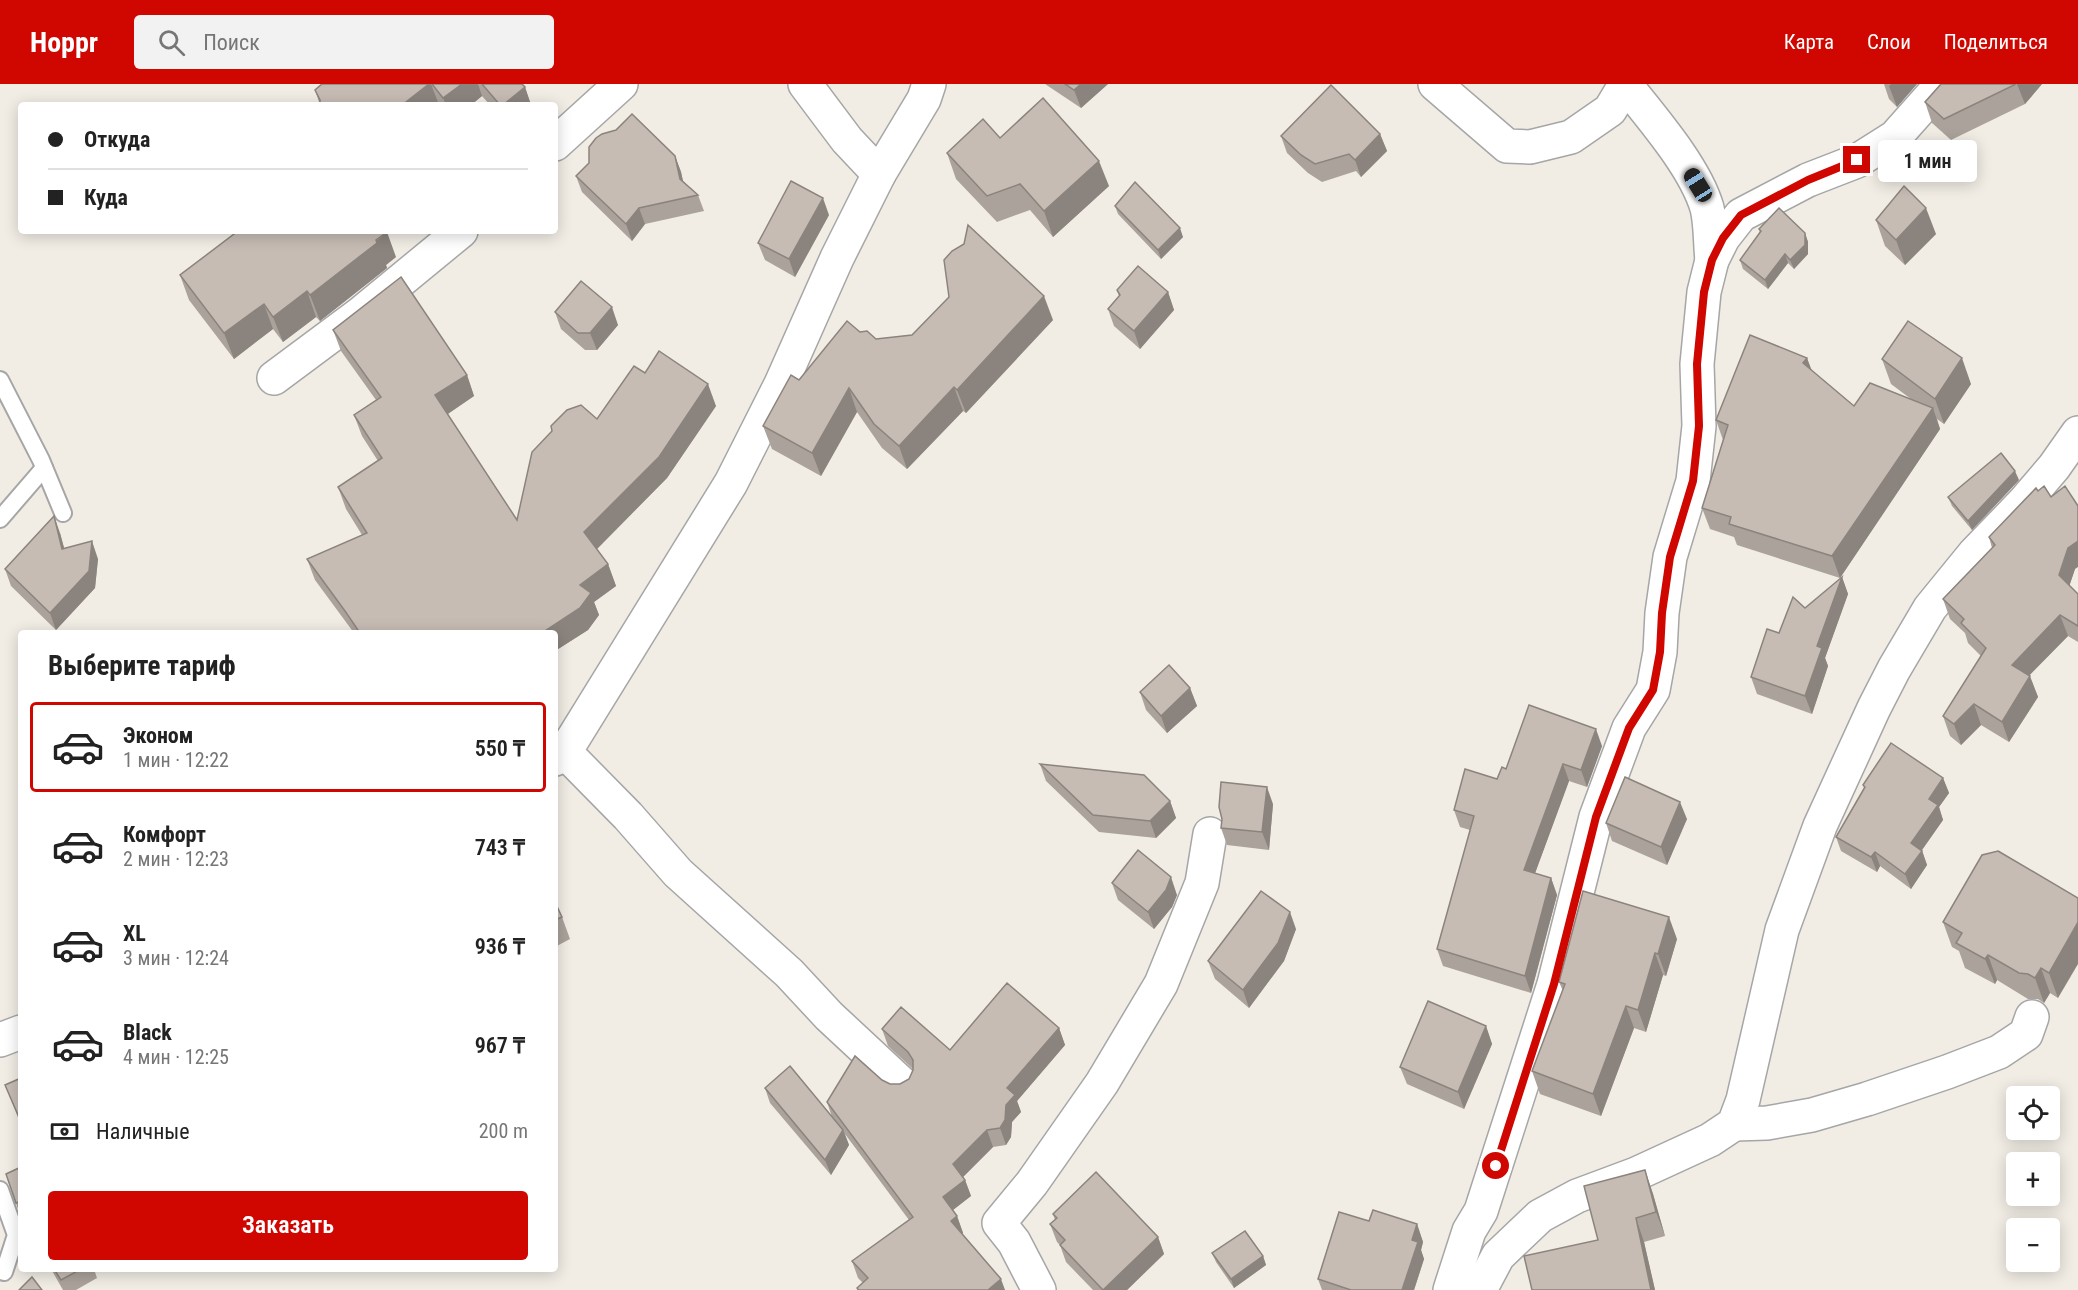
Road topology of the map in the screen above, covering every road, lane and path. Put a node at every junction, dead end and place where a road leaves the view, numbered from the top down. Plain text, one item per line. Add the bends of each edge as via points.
1 (621, 84) edge
2 (806, 84) edge
3 (930, 84) edge
4 (1435, 84) edge
5 (1625, 84) edge
6 (1942, 84) edge
7 (558, 141) edge
8 (879, 174) junction
9 (457, 234) edge
10 (1712, 260) junction
11 (274, 378) dead end
12 (0, 380) edge
13 (2078, 433) edge
14 (44, 468) junction
15 (63, 513) dead end
16 (0, 519) edge
17 (559, 755) edge
18 (1210, 834) dead end
19 (2032, 1017) dead end
20 (18, 1033) edge
21 (0, 1040) edge
22 (902, 1083) edge
23 (1734, 1124) junction
24 (0, 1190) edge
25 (4, 1272) dead end
26 (1039, 1290) edge
27 (1450, 1290) edge
28 (1480, 1290) edge

1 - 7 street
2 - 8 street via 846,140
3 - 8 street
4 - 5 street via 1507,146 1530,147 1571,137 1610,110
5 - 10 street via 1698,185 1707,209
6 - 10 street via 1895,137 1857,160 1741,215
8 - 17 street via 731,483 571,742
9 - 11 street
10 - 27 street via 1704,292 1697,364 1699,426 1693,481 1670,557 1653,690 1629,728 1596,817 1554,984 1481,1211 1469,1231
12 - 14 lane
13 - 23 street via 2047,476 1974,554 1930,609 1874,708 1820,826 1782,930 1746,1091
14 - 15 lane
14 - 16 lane
17 - 22 street via 628,816 678,873
18 - 26 street via 1202,883 1161,984 1102,1083 1032,1184 999,1223 1014,1242
19 - 23 street via 2026,1034 1999,1052 1947,1072 1812,1114 1767,1123
20 - 21 street
23 - 28 street via 1710,1140 1576,1196 1540,1216 1498,1256
24 - 25 lane via 16,1235

